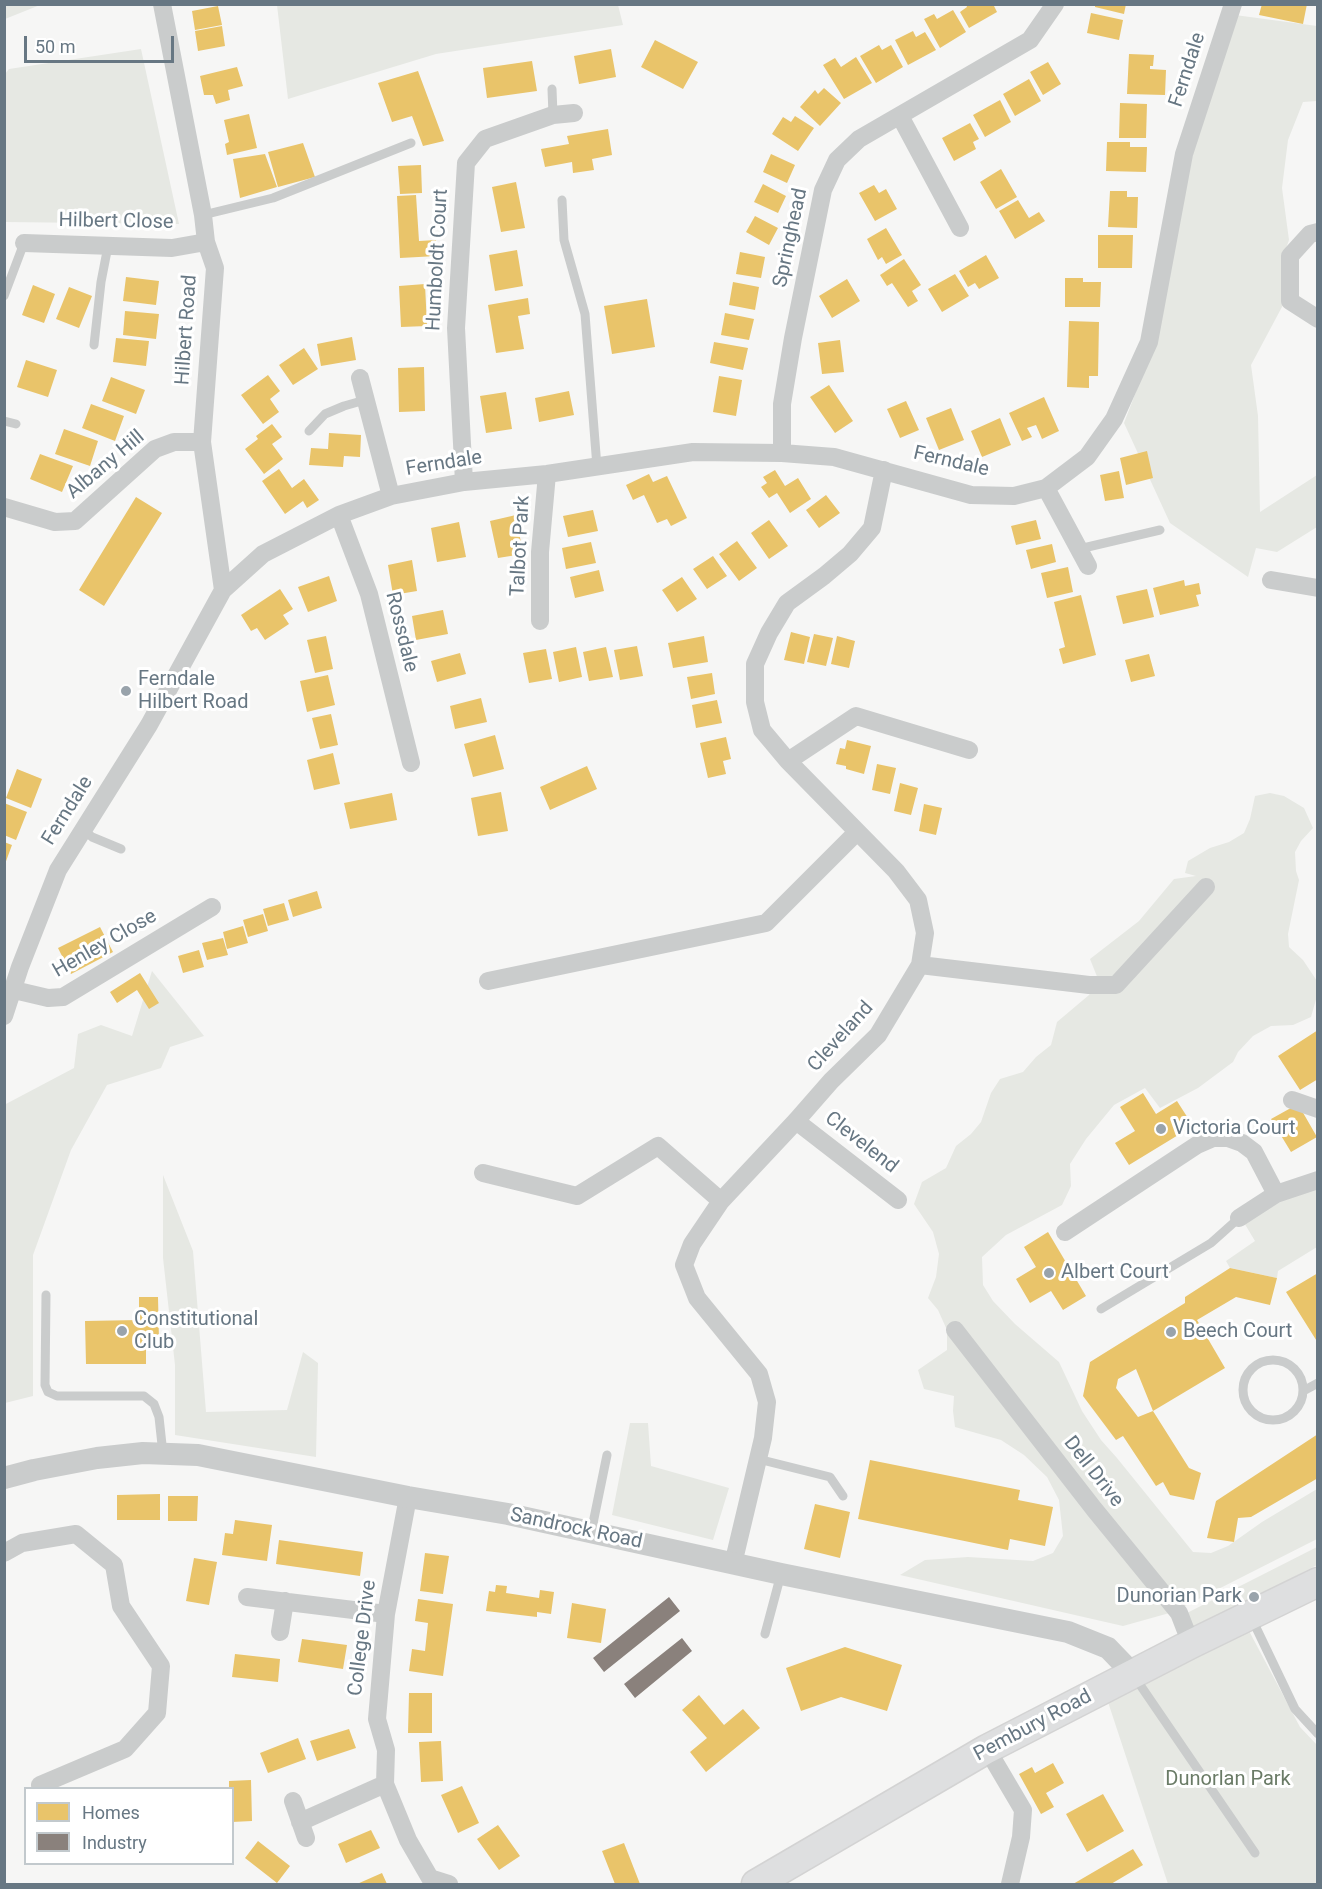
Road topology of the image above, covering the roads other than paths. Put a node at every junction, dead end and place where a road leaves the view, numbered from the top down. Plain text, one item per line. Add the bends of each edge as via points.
1 (162, 4) edge
2 (1055, 4) edge
3 (1233, 4) edge
4 (552, 89) dead end
5 (574, 113) dead end
6 (553, 115) junction
7 (900, 116) junction
8 (411, 143) dead end
9 (562, 200) dead end
10 (203, 215) junction
11 (960, 228) dead end
12 (1317, 232) edge
13 (206, 242) junction
14 (24, 243) joint
15 (108, 246) junction
16 (4, 296) edge
17 (1317, 319) edge
18 (94, 345) dead end
19 (360, 378) dead end
20 (365, 400) junction
21 (4, 421) edge
22 (16, 424) dead end
23 (309, 431) dead end
24 (202, 442) junction
25 (782, 453) junction
26 (597, 467) junction
27 (885, 470) junction
28 (547, 474) junction
29 (464, 482) junction
30 (1046, 488) junction
31 (391, 496) junction
32 (4, 507) edge
33 (339, 515) junction
34 (1160, 530) dead end
35 (1079, 549) junction
36 (1088, 566) dead end
37 (1271, 580) dead end
38 (1317, 588) edge
39 (223, 590) junction
40 (540, 621) dead end
41 (969, 750) dead end
42 (788, 761) junction
43 (411, 763) dead end
44 (83, 829) junction
45 (857, 832) junction
46 (121, 849) dead end
47 (1206, 887) dead end
48 (212, 907) dead end
49 (920, 965) junction
50 (488, 981) dead end
51 (14, 990) junction
52 (4, 1016) edge
53 (1292, 1100) dead end
54 (1317, 1109) edge
55 (796, 1121) junction
56 (483, 1173) dead end
57 (1317, 1180) edge
58 (1276, 1194) junction
59 (898, 1200) dead end
60 (721, 1201) junction
61 (1239, 1218) joint
62 (1065, 1232) dead end
63 (46, 1295) dead end
64 (1101, 1309) dead end
65 (955, 1330) dead end
66 (1317, 1383) edge
67 (1305, 1390) junction
68 (164, 1454) junction
69 (607, 1455) dead end
70 (758, 1459) junction
71 (4, 1478) edge
72 (843, 1496) dead end
73 (408, 1497) junction
74 (591, 1533) junction
75 (4, 1553) edge
76 (733, 1564) junction
77 (781, 1574) junction
78 (1317, 1582) edge
79 (247, 1597) dead end
80 (285, 1601) junction
81 (386, 1614) junction
82 (1250, 1615) junction
83 (280, 1632) dead end
84 (765, 1634) dead end
85 (1191, 1644) junction
86 (1133, 1674) junction
87 (1317, 1734) edge
88 (987, 1749) junction
89 (385, 1784) junction
90 (40, 1785) dead end
91 (293, 1801) dead end
92 (1255, 1852) dead end
93 (449, 1884) edge
94 (756, 1884) edge
95 (1010, 1884) edge

1 - 10 street, Hilbert Road
2 - 7 street, Springhead via 1030,40
3 - 30 street, Ferndale via 1184,154 1149,342 1114,419 1087,457
4 - 6 lane
5 - 6 street, Humboldt Court
6 - 29 street, Humboldt Court via 485,139 466,164 456,328
7 - 11 street
7 - 25 street, Springhead via 859,139 837,160 823,190 782,404
8 - 10 lane via 273,198
9 - 26 lane via 564,240 585,314
10 - 13 street, Hilbert Road
12 - 17 street via 1310,234 1290,256 1290,301
13 - 15 street, Hilbert Close via 172,248
13 - 24 street, Hilbert Road via 215,268
14 - 15 street, Hilbert Close
14 - 16 lane
15 - 18 lane
19 - 20 street, Ferndale
20 - 23 lane via 325,414
20 - 31 street, Ferndale
21 - 22 lane
24 - 32 street, Albany Hill via 174,442 155,449 75,521 55,522
24 - 39 street, Hilbert Road
25 - 26 street, Ferndale via 693,452
25 - 27 street, Ferndale via 834,457
26 - 28 street, Ferndale
27 - 30 street, Ferndale via 971,495 1014,496
27 - 42 street, Cleveland via 872,528 850,554 787,603 755,664 755,702 762,730
28 - 29 street, Ferndale
28 - 40 street, Talbot Park via 540,552
29 - 31 street, Ferndale
30 - 35 street
31 - 33 street, Ferndale
33 - 39 street, Ferndale via 263,554
33 - 43 street, Rossdale via 369,594
34 - 35 lane
35 - 36 street
37 - 38 street
39 - 44 street, Ferndale via 149,725
41 - 42 street via 856,716
42 - 45 street, Cleveland
44 - 46 lane
44 - 51 street, Ferndale via 58,870
45 - 49 street, Cleveland via 918,900 925,933
45 - 50 street via 766,922
47 - 49 street via 1116,985
48 - 51 street, Henley Close via 63,997 48,998
49 - 55 street, Cleveland via 878,1035
51 - 52 street, Ferndale
53 - 54 street
55 - 59 street, Clevelend
55 - 60 street, Cleveland
56 - 60 street via 577,1196 658,1146
57 - 58 street
58 - 61 street
58 - 62 street via 1254,1152 1228,1138 1213,1138
60 - 70 street, Cleveland via 692,1244 684,1265 698,1298 759,1374 767,1402
61 - 64 lane via 1211,1243
63 - 68 lane via 48,1392 57,1396 144,1396 154,1404 159,1417
65 - 85 street, Dell Drive via 1179,1613
66 - 67 lane
67 - 67 lane via 1293,1365 1280,1359 1258,1363 1246,1375 1242,1389 1253,1413 1269,1420 1291,1416
68 - 71 street, Sandrock Road via 96,1458
68 - 73 street, Sandrock Road via 198,1455
69 - 74 lane
70 - 72 lane via 830,1478
70 - 76 street, Cleveland
73 - 74 street, Sandrock Road
73 - 81 street, College Drive
74 - 76 street, Sandrock Road
75 - 90 street via 22,1543 76,1534 114,1565 121,1606 161,1666 157,1713 125,1749
76 - 77 street, Sandrock Road
77 - 84 lane
77 - 86 street, Sandrock Road via 1068,1632 1108,1648
78 - 82 main road, Pembury Road
79 - 80 street
80 - 81 street
80 - 83 street
81 - 89 street, College Drive via 377,1719 386,1750
82 - 85 main road, Pembury Road
82 - 87 lane via 1295,1709
85 - 86 main road, Pembury Road
86 - 88 main road, Pembury Road
86 - 92 lane
88 - 94 main road, Pembury Road
88 - 95 street via 1023,1810
89 - 91 street via 303,1830
89 - 93 street, College Drive via 408,1840 430,1878

